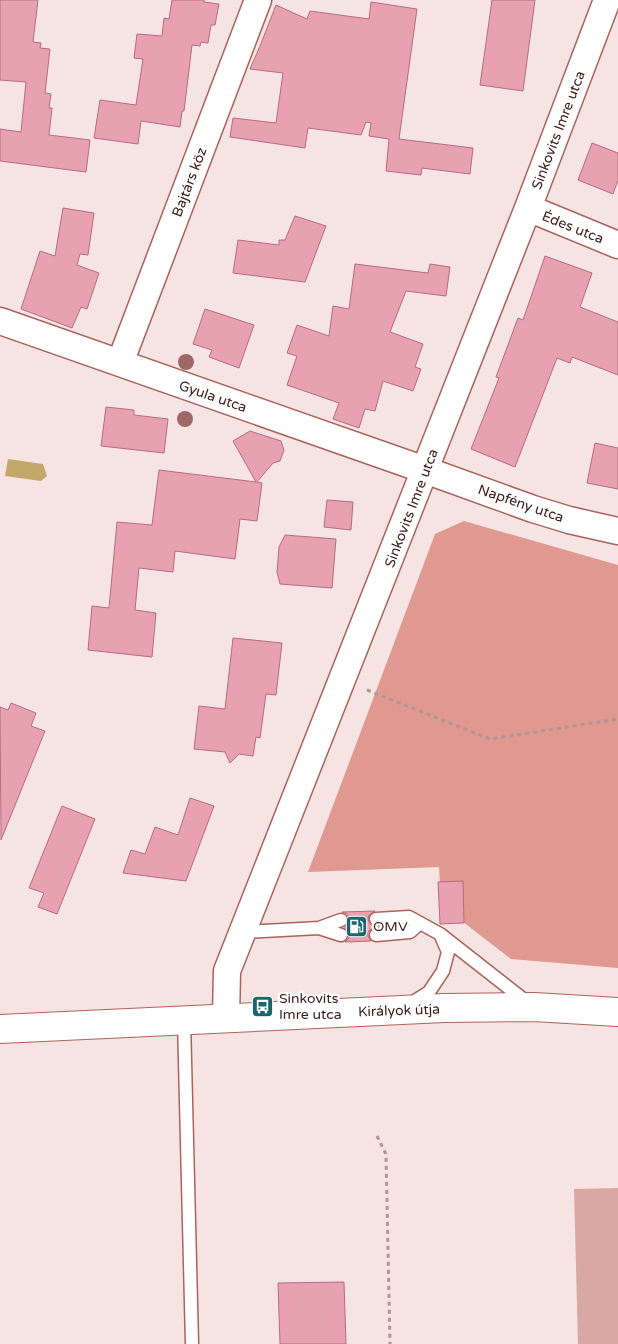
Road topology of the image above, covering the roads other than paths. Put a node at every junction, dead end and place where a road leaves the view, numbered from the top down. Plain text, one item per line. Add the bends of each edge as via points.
1 (258, 0) edge
2 (607, 0) edge
3 (528, 208) junction
4 (618, 245) edge
5 (0, 321) edge
6 (120, 363) junction
7 (426, 470) junction
8 (618, 531) edge
9 (376, 919) dead end
10 (341, 920) dead end
11 (420, 923) junction
12 (319, 928) junction
13 (244, 932) junction
14 (440, 934) junction
15 (341, 935) dead end
16 (376, 935) dead end
17 (534, 1007) junction
18 (400, 1009) junction
19 (618, 1012) edge
20 (226, 1017) junction
21 (184, 1020) junction
22 (0, 1028) edge
23 (192, 1344) edge

1 - 6 street, Bajtárs köz
2 - 3 street, Sinkovits Imre utca
3 - 4 street, Édes utca
3 - 7 street, Sinkovits Imre utca
5 - 6 street, Gyula utca
6 - 7 street, Gyula utca
7 - 8 street, Napfény utca via 533,509
7 - 13 street, Sinkovits Imre utca
9 - 11 lane via 409,917
10 - 12 lane
11 - 14 lane
11 - 16 lane via 410,932
12 - 13 lane
12 - 15 lane
13 - 20 street, Sinkovits Imre utca via 227,971
14 - 17 lane
14 - 18 lane via 448,952 443,971 429,992
17 - 18 street, Királyok útja
17 - 19 street, Királyok útja
18 - 20 street, Királyok útja
20 - 21 street, Királyok útja
21 - 22 street, Királyok útja
21 - 23 lane

